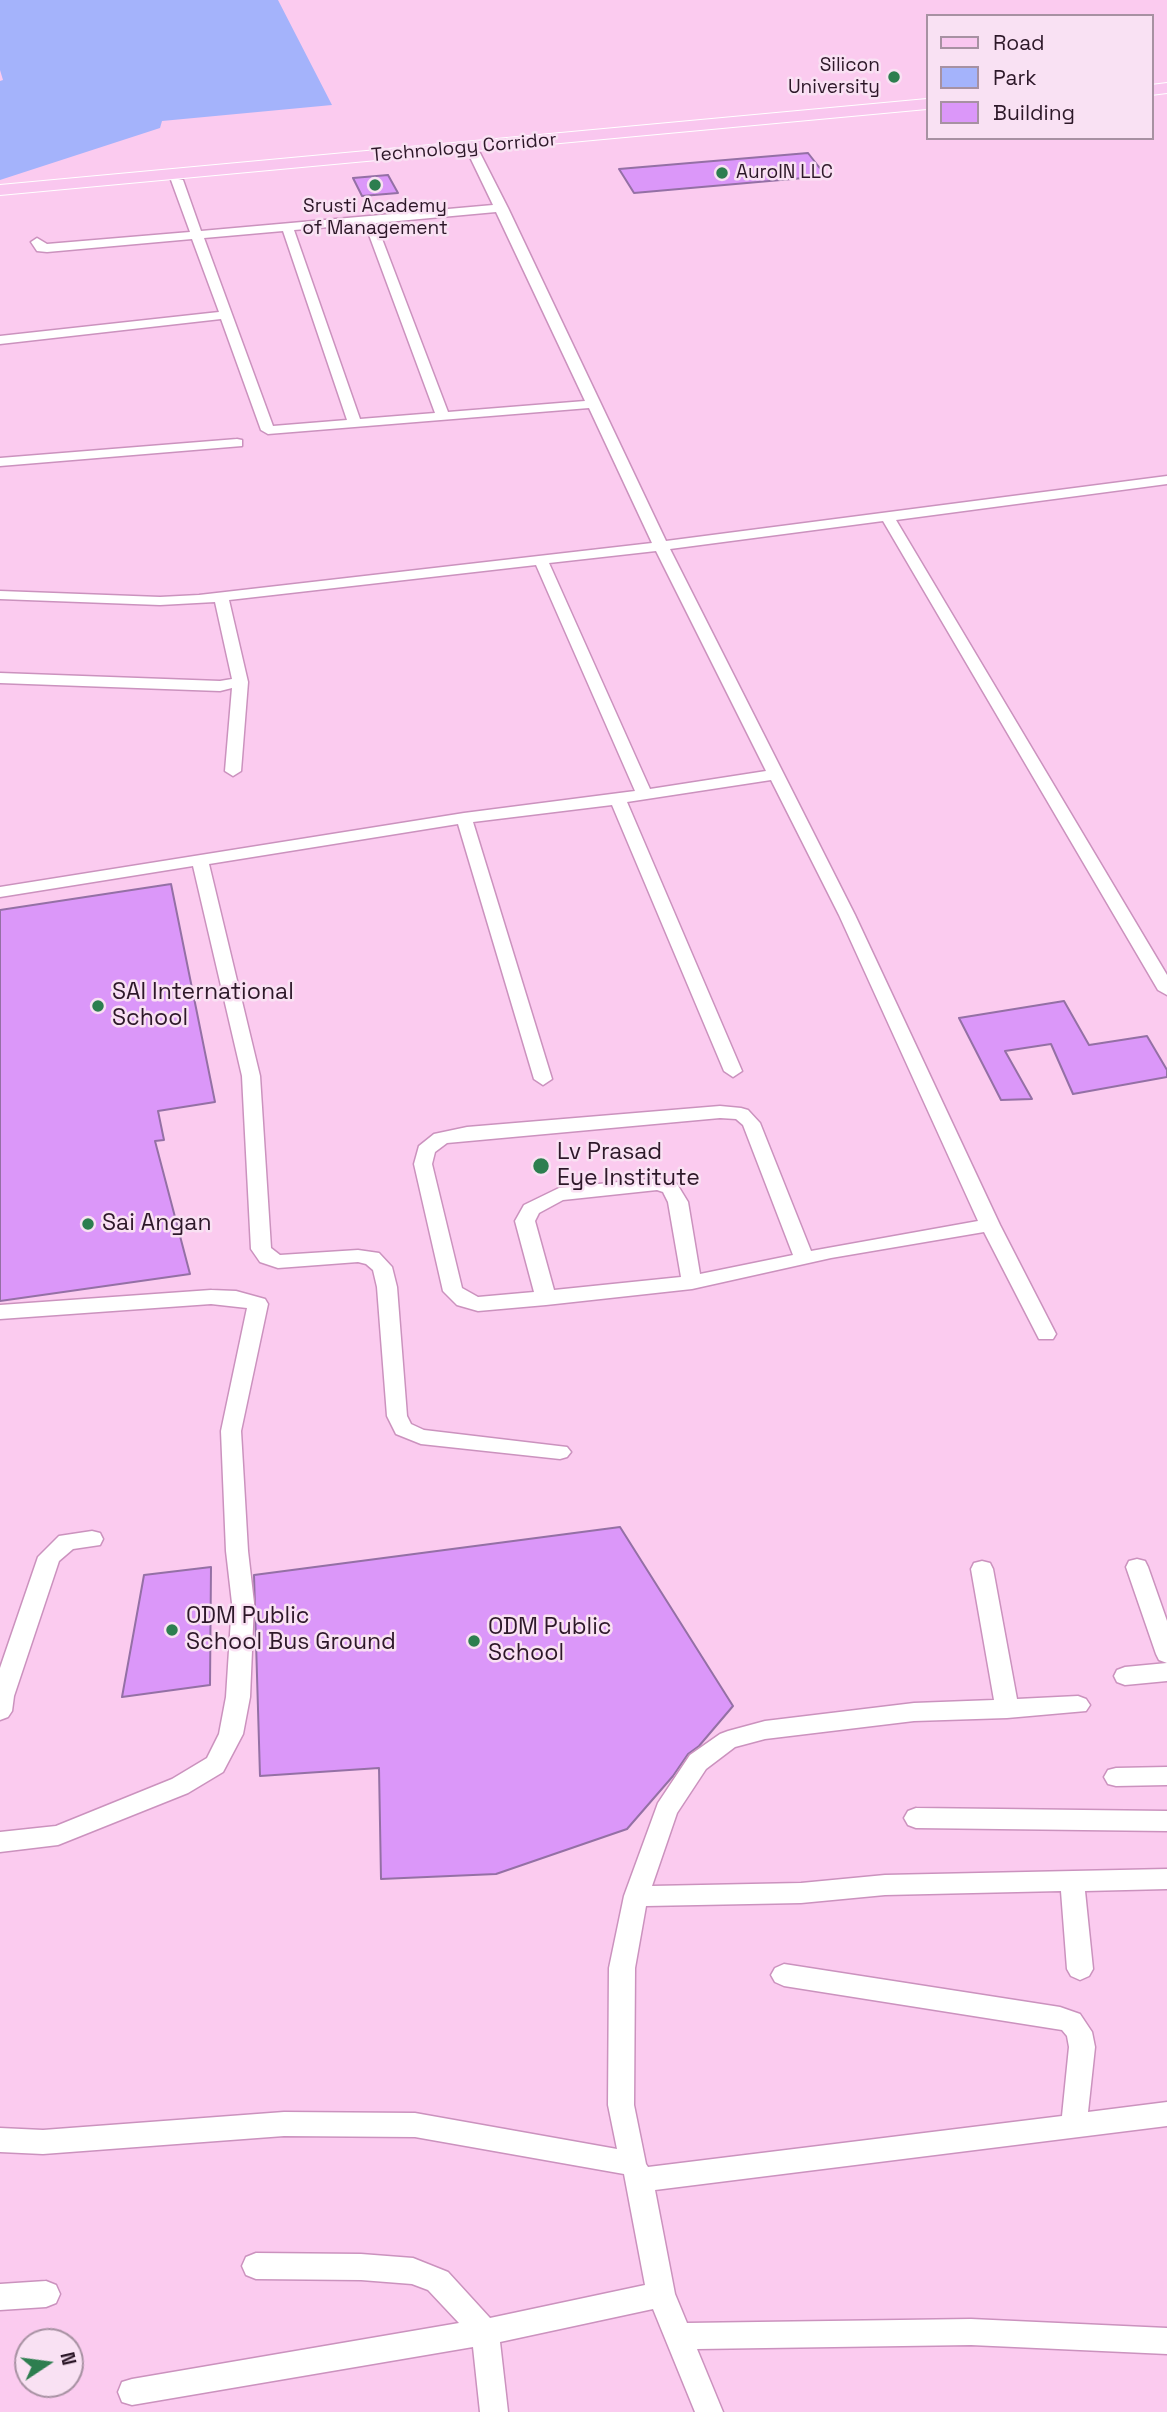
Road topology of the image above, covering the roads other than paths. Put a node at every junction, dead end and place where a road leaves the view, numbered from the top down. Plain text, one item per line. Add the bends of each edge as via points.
1 (926, 104) edge
2 (926, 111) edge
3 (474, 153) junction
4 (235, 172) junction
5 (177, 180) junction
6 (0, 190) edge
7 (0, 197) edge
8 (502, 208) junction
9 (370, 220) junction
10 (288, 228) junction
11 (196, 235) junction
12 (37, 242) dead end
13 (226, 315) junction
14 (0, 340) edge
15 (595, 404) junction
16 (443, 416) junction
17 (355, 424) junction
18 (237, 443) dead end
19 (0, 462) edge
20 (1167, 480) edge
21 (887, 517) junction
22 (662, 546) junction
23 (541, 560) junction
24 (0, 595) edge
25 (221, 597) junction
26 (0, 678) edge
27 (240, 682) junction
28 (233, 771) dead end
29 (776, 774) junction
30 (645, 794) junction
31 (618, 799) junction
32 (464, 818) junction
33 (200, 861) junction
34 (0, 891) edge
35 (1165, 983) edge
36 (733, 1071) dead end
37 (542, 1079) dead end
38 (990, 1225) junction
39 (804, 1259) junction
40 (692, 1282) junction
41 (546, 1298) junction
42 (0, 1312) edge
43 (1046, 1334) dead end
44 (560, 1452) dead end
45 (92, 1539) dead end
46 (1137, 1567) dead end
47 (982, 1569) dead end
48 (1167, 1654) edge
49 (1167, 1672) edge
50 (1125, 1676) dead end
51 (1078, 1705) dead end
52 (1007, 1709) junction
53 (0, 1711) edge
54 (1167, 1776) edge
55 (1116, 1777) dead end
56 (916, 1818) dead end
57 (1167, 1821) edge
58 (0, 1842) edge
59 (1167, 1879) edge
60 (1072, 1881) junction
61 (636, 1896) junction
62 (1080, 1969) dead end
63 (784, 1975) dead end
64 (1167, 2114) edge
65 (1074, 2124) junction
66 (0, 2140) edge
67 (637, 2172) junction
68 (256, 2266) dead end
69 (46, 2294) dead end
70 (661, 2294) junction
71 (0, 2297) edge
72 (485, 2332) junction
73 (680, 2336) junction
74 (1167, 2341) edge
75 (132, 2392) dead end
76 (494, 2412) edge
77 (709, 2412) edge

1 - 4 main road, Technology Corridor
2 - 3 main road
3 - 4 main road
3 - 8 street
4 - 5 main road
4 - 6 main road, Technology Corridor
5 - 7 main road
5 - 11 street
8 - 9 street
8 - 15 street
9 - 10 street
9 - 16 street
10 - 11 street
10 - 17 street
11 - 12 street via 47,248
11 - 13 street
13 - 14 street
13 - 17 street via 268,430
15 - 16 street
15 - 22 street
16 - 17 street
18 - 19 street
20 - 21 street
21 - 22 street
21 - 35 street
22 - 23 street
22 - 29 street
23 - 25 street
23 - 30 street
24 - 25 street via 160,601
25 - 27 street
26 - 27 street via 220,686
27 - 28 street
29 - 30 street
29 - 38 street
30 - 31 street
31 - 32 street
31 - 36 street
32 - 33 street
32 - 37 street
33 - 34 street
33 - 44 street via 251,1076 261,1249 278,1262 358,1255 372,1258 382,1267 397,1416 403,1429 421,1437
38 - 39 street
38 - 43 street
39 - 40 street
39 - 41 street via 751,1123 741,1114 720,1112 441,1138 426,1150 423,1164 453,1291 478,1304
40 - 41 street
40 - 41 street via 678,1202 670,1188 658,1184 559,1194 531,1209 525,1221
42 - 58 street via 198,1298 236,1298 258,1304 230,1431 243,1604 238,1697 231,1734 215,1765 180,1786 58,1835
45 - 53 street via 67,1542 48,1557
46 - 48 street
47 - 52 street
49 - 50 street
51 - 52 street
52 - 61 street via 914,1712 765,1730 728,1741 698,1762 666,1810
54 - 55 street
56 - 57 street
59 - 60 street
60 - 61 street
60 - 62 street
61 - 67 street via 622,1982 621,2105
63 - 65 street via 1071,2022 1082,2047
64 - 65 street
65 - 67 street via 851,2155
66 - 67 street via 284,2124 415,2125
67 - 70 street
68 - 72 street via 413,2272 438,2281
69 - 71 street
70 - 72 street
70 - 73 street
72 - 75 street
72 - 76 street
73 - 74 street via 971,2332
73 - 77 street

